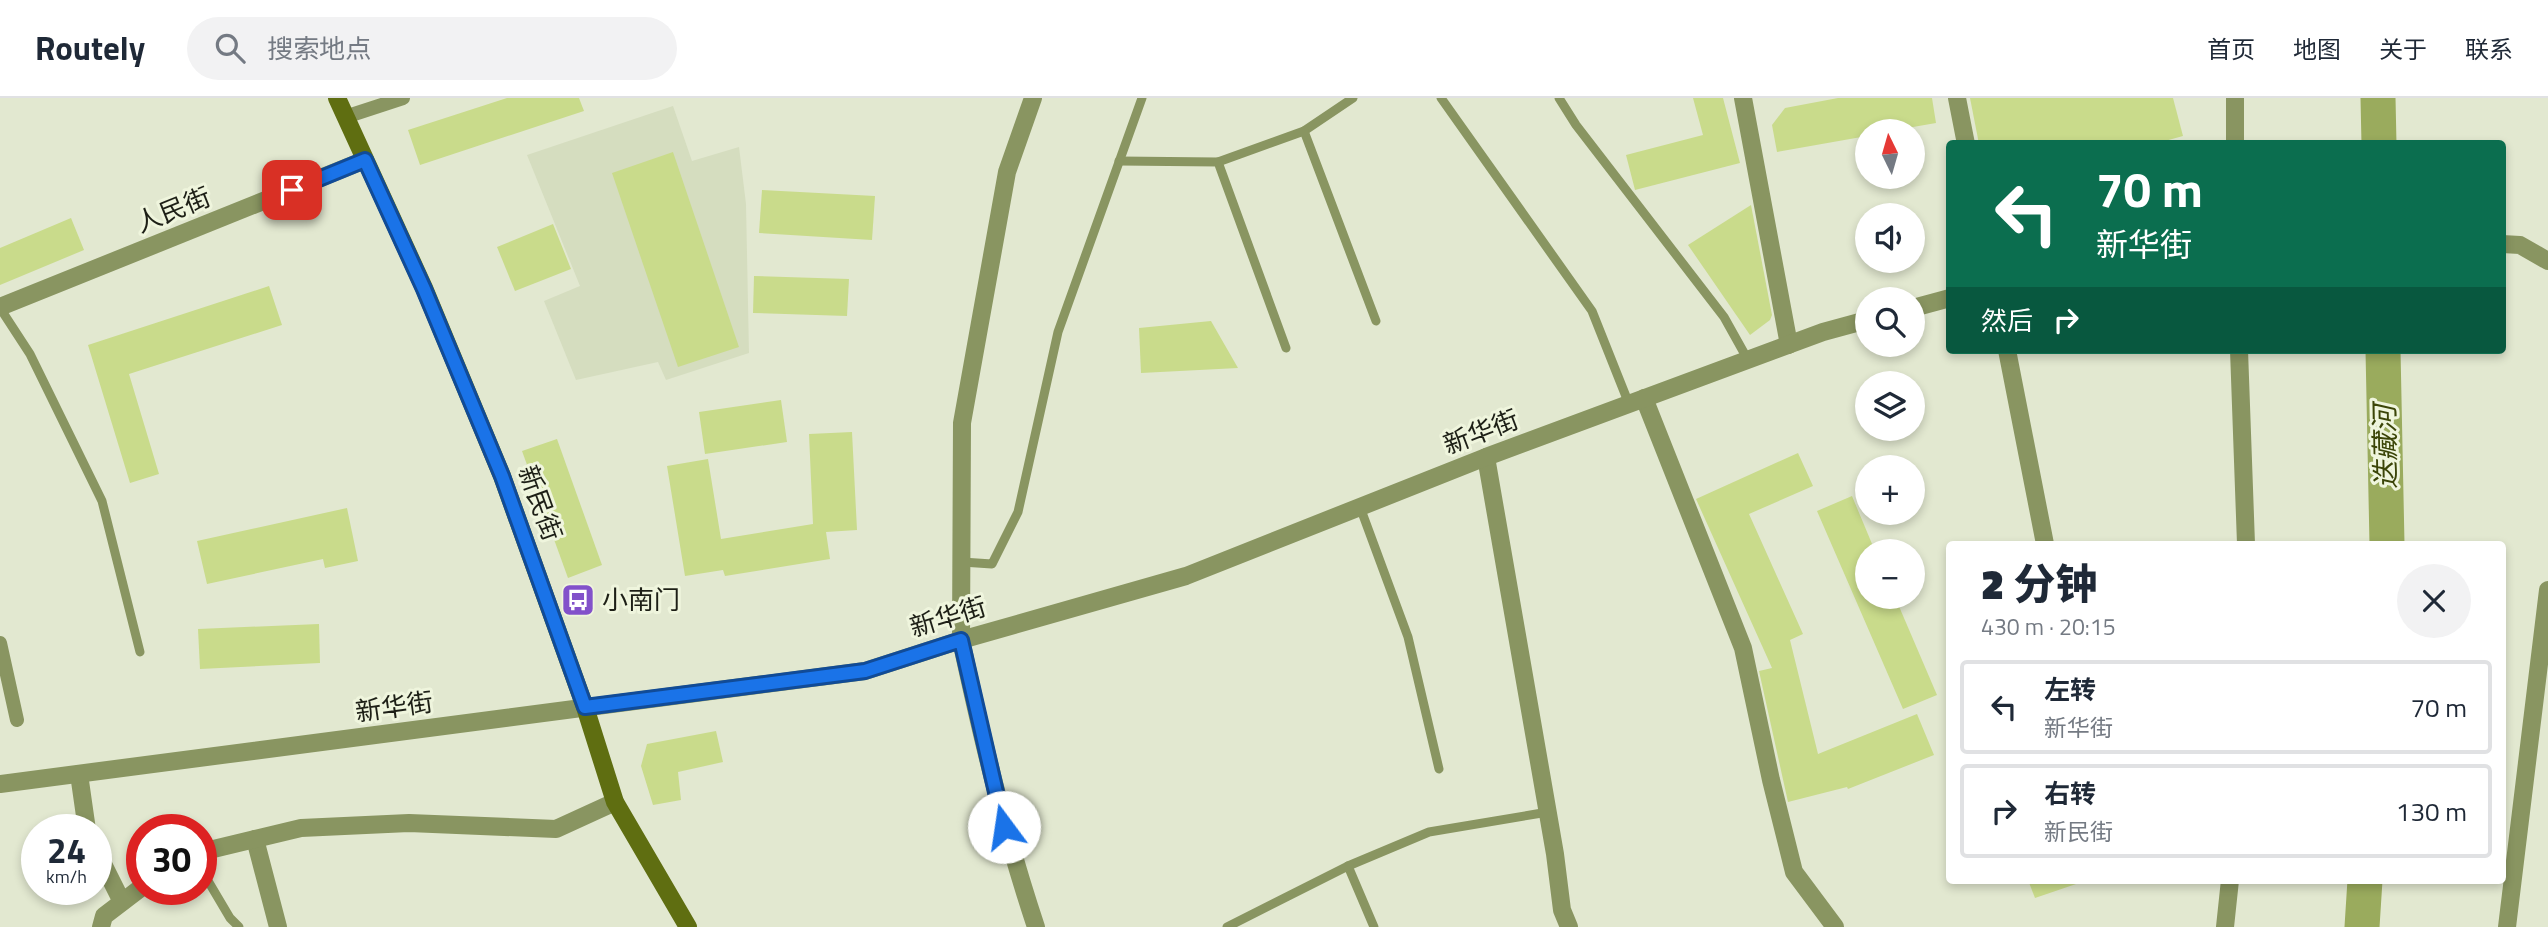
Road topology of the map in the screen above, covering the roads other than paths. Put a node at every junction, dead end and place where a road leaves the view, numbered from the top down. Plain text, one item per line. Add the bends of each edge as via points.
1 (337, 98) edge
2 (403, 98) edge
3 (1033, 98) edge
4 (1142, 98) edge
5 (1353, 98) edge
6 (1441, 98) edge
7 (1559, 98) edge
8 (1743, 98) edge
9 (1957, 98) edge
10 (2235, 98) edge
11 (345, 117) junction
12 (1304, 131) junction
13 (1965, 140) edge
14 (2235, 140) edge
15 (365, 160) junction
16 (1119, 161) junction
17 (1218, 162) junction
18 (2511, 244) edge
19 (2548, 261) edge
20 (1946, 299) edge
21 (1925, 305) edge
22 (0, 308) edge
23 (1376, 321) dead end
24 (1855, 323) edge
25 (1789, 345) junction
26 (1286, 348) dead end
27 (2008, 354) edge
28 (2239, 354) edge
29 (1748, 360) junction
30 (1637, 401) junction
31 (1486, 457) junction
32 (1360, 507) junction
33 (2044, 541) edge
34 (2246, 541) edge
35 (962, 562) junction
36 (2548, 590) edge
37 (961, 640) junction
38 (0, 643) edge
39 (140, 652) dead end
40 (2543, 678) edge
41 (585, 707) junction
42 (17, 720) dead end
43 (1438, 769) dead end
44 (79, 775) junction
45 (0, 784) edge
46 (615, 802) junction
47 (1548, 812) junction
48 (85, 814) edge
49 (256, 839) junction
50 (217, 848) edge
51 (1348, 866) junction
52 (112, 882) edge
53 (2230, 884) edge
54 (217, 896) edge
55 (126, 899) edge
56 (122, 902) junction
57 (101, 927) edge
58 (239, 927) edge
59 (278, 927) edge
60 (688, 927) edge
61 (1036, 927) edge
62 (1227, 927) edge
63 (1374, 927) edge
64 (1569, 927) edge
65 (1835, 927) edge
66 (2225, 927) edge
67 (2507, 927) edge

1 - 11 main road, 新民街
2 - 11 street
3 - 35 street via 1007,172 962,423
4 - 16 lane
5 - 12 lane
6 - 30 lane via 1591,312
7 - 29 lane via 1724,317
8 - 25 street
9 - 13 street
10 - 14 street
11 - 15 main road, 新民街
12 - 17 lane
12 - 23 lane
15 - 22 street, 人民街
15 - 41 main road, 新民街 via 502,476
16 - 17 lane
16 - 35 lane via 1058,332 1018,512 992,564
17 - 26 lane
18 - 19 street
20 - 21 street
22 - 39 lane via 30,354 102,501
24 - 25 street, 新华街
25 - 29 street, 新华街
27 - 33 street
28 - 34 street
29 - 30 street, 新华街
30 - 31 street, 新华街
30 - 65 street via 1743,648 1794,873
31 - 32 street, 新华街
31 - 47 street
32 - 37 street, 新华街 via 1186,576
32 - 43 lane via 1408,637
35 - 37 street
36 - 40 street
37 - 41 street, 新华街 via 865,671
37 - 61 street via 986,758
38 - 42 street
40 - 67 street
41 - 44 street, 新华街
41 - 46 main road, 新民街
44 - 45 street, 新华街
44 - 48 street
46 - 49 street via 556,829 409,823 301,828
46 - 60 main road, 新民街
47 - 51 lane via 1429,832
47 - 64 street via 1562,910
49 - 50 street
49 - 59 street
51 - 62 lane
51 - 63 lane
52 - 56 street
53 - 66 street
54 - 58 lane
55 - 56 street
56 - 57 street via 104,916

